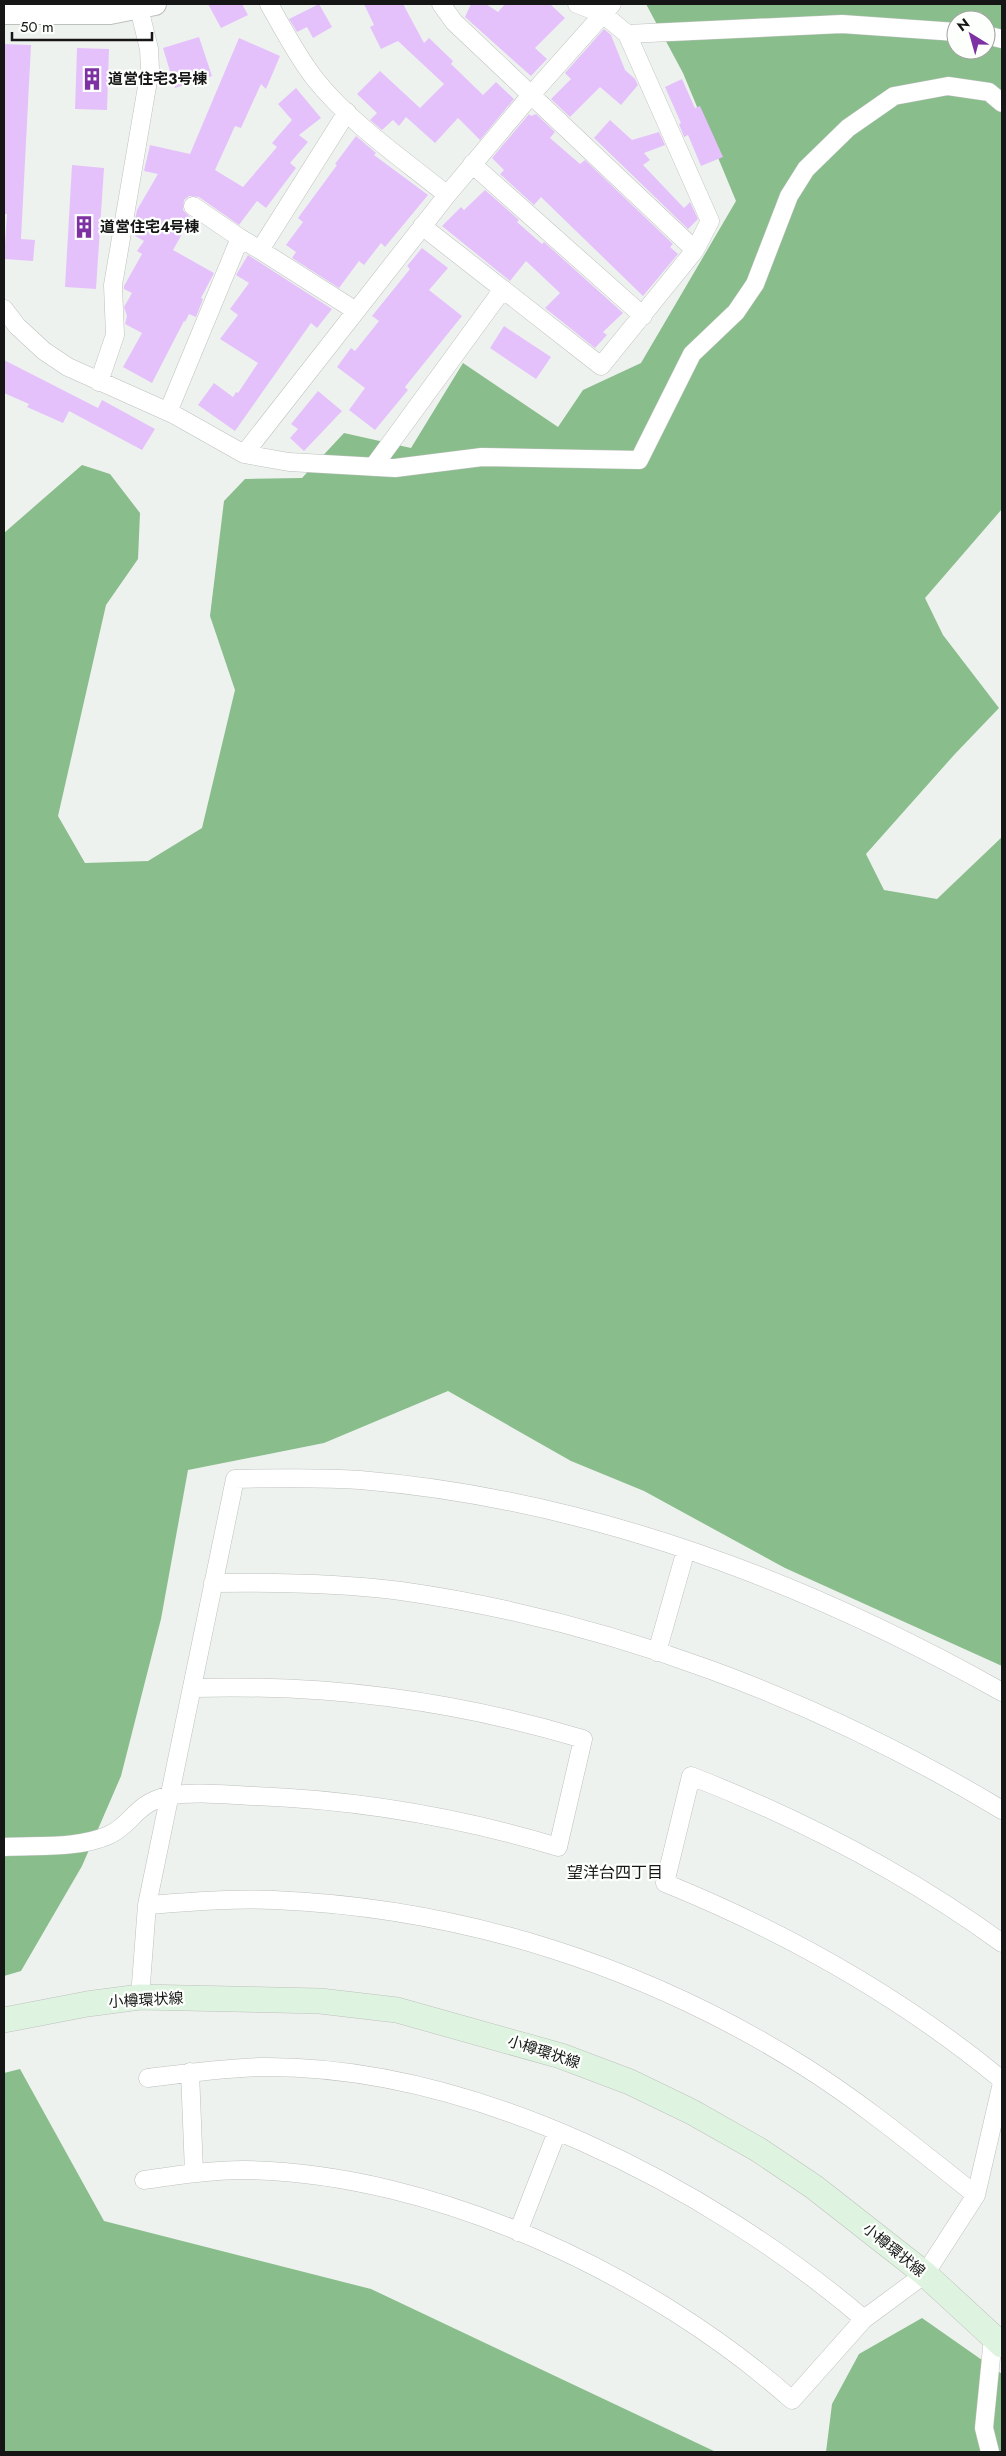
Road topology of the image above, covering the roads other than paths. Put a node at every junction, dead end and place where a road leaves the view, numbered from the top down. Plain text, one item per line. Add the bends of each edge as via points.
1 (269, 4) edge
2 (440, 4) edge
3 (577, 4) edge
4 (147, 6) edge
5 (608, 9) edge
6 (4, 13) edge
7 (946, 31) edge
8 (627, 34) junction
9 (531, 95) junction
10 (1002, 103) edge
11 (347, 112) junction
12 (472, 164) junction
13 (447, 195) junction
14 (193, 206) dead end
15 (422, 226) junction
16 (240, 238) junction
17 (260, 250) junction
18 (695, 250) junction
19 (502, 289) junction
20 (4, 309) edge
21 (356, 311) junction
22 (643, 316) junction
23 (99, 382) junction
24 (168, 412) junction
25 (244, 454) junction
26 (373, 467) junction
27 (686, 1550) junction
28 (213, 1584) junction
29 (657, 1652) junction
30 (192, 1688) junction
31 (1002, 1692) edge
32 (169, 1796) junction
33 (1002, 1810) edge
34 (4, 1847) edge
35 (147, 1905) junction
36 (1002, 1943) edge
37 (140, 1997) junction
38 (4, 2020) edge
39 (190, 2072) junction
40 (148, 2078) dead end
41 (1002, 2081) edge
42 (558, 2132) junction
43 (194, 2172) junction
44 (144, 2180) dead end
45 (976, 2195) junction
46 (518, 2232) junction
47 (925, 2274) junction
48 (864, 2319) junction
49 (998, 2341) edge
50 (990, 2452) edge

1 - 11 street via 316,80
2 - 9 street via 454,22
3 - 5 street
4 - 6 street via 110,13
4 - 23 street via 150,69 113,285 115,335
5 - 8 street
5 - 9 street
7 - 8 street via 842,24
8 - 18 street via 710,221
9 - 12 street
9 - 18 street
10 - 26 street via 989,92 948,86 894,96 848,128 806,169 789,196 754,284 736,312 692,354 639,460 482,456 395,468
11 - 13 street
11 - 17 street
12 - 13 street
12 - 22 street
13 - 15 street
14 - 16 street
15 - 19 street
15 - 21 street
16 - 17 street
16 - 24 street
17 - 21 street
18 - 22 street
19 - 22 street via 601,366
19 - 26 street
20 - 23 street via 44,351
21 - 25 street
23 - 24 street
24 - 25 street
25 - 26 street via 289,462
27 - 28 street via 545,1510 422,1487 359,1480 235,1479
27 - 29 street
27 - 31 street via 838,1609
28 - 29 street via 283,1582 399,1591 523,1614
28 - 30 street
29 - 33 street via 754,1688 849,1729 932,1770
30 - 32 street
30 - 32 street via 313,1688 374,1694 493,1715 583,1739 558,1847 474,1824 352,1803 237,1795
32 - 34 street via 147,1802 110,1834 85,1842
32 - 35 street
35 - 37 street
35 - 45 street via 254,1900 392,1910 450,1921 560,1950 664,1991 761,2040 849,2097
36 - 41 street via 944,1903 865,1857 768,1809 691,1776 665,1883 753,1921 850,1972 933,2026
37 - 38 main road, 小樽環状線
37 - 47 main road, 小樽環状線 via 320,2001 397,2010 561,2056 630,2082 759,2150 814,2187
39 - 40 street
39 - 42 street via 262,2067 319,2070 375,2078 483,2104
39 - 43 street
41 - 45 street
42 - 46 street
42 - 48 street via 632,2165 718,2213 790,2260
43 - 44 street
43 - 46 street via 245,2170 346,2180 444,2205
45 - 47 street
46 - 48 street via 580,2260 659,2304 724,2346 792,2400
47 - 48 street
47 - 49 main road, 小樽環状線
49 - 50 street via 984,2428

